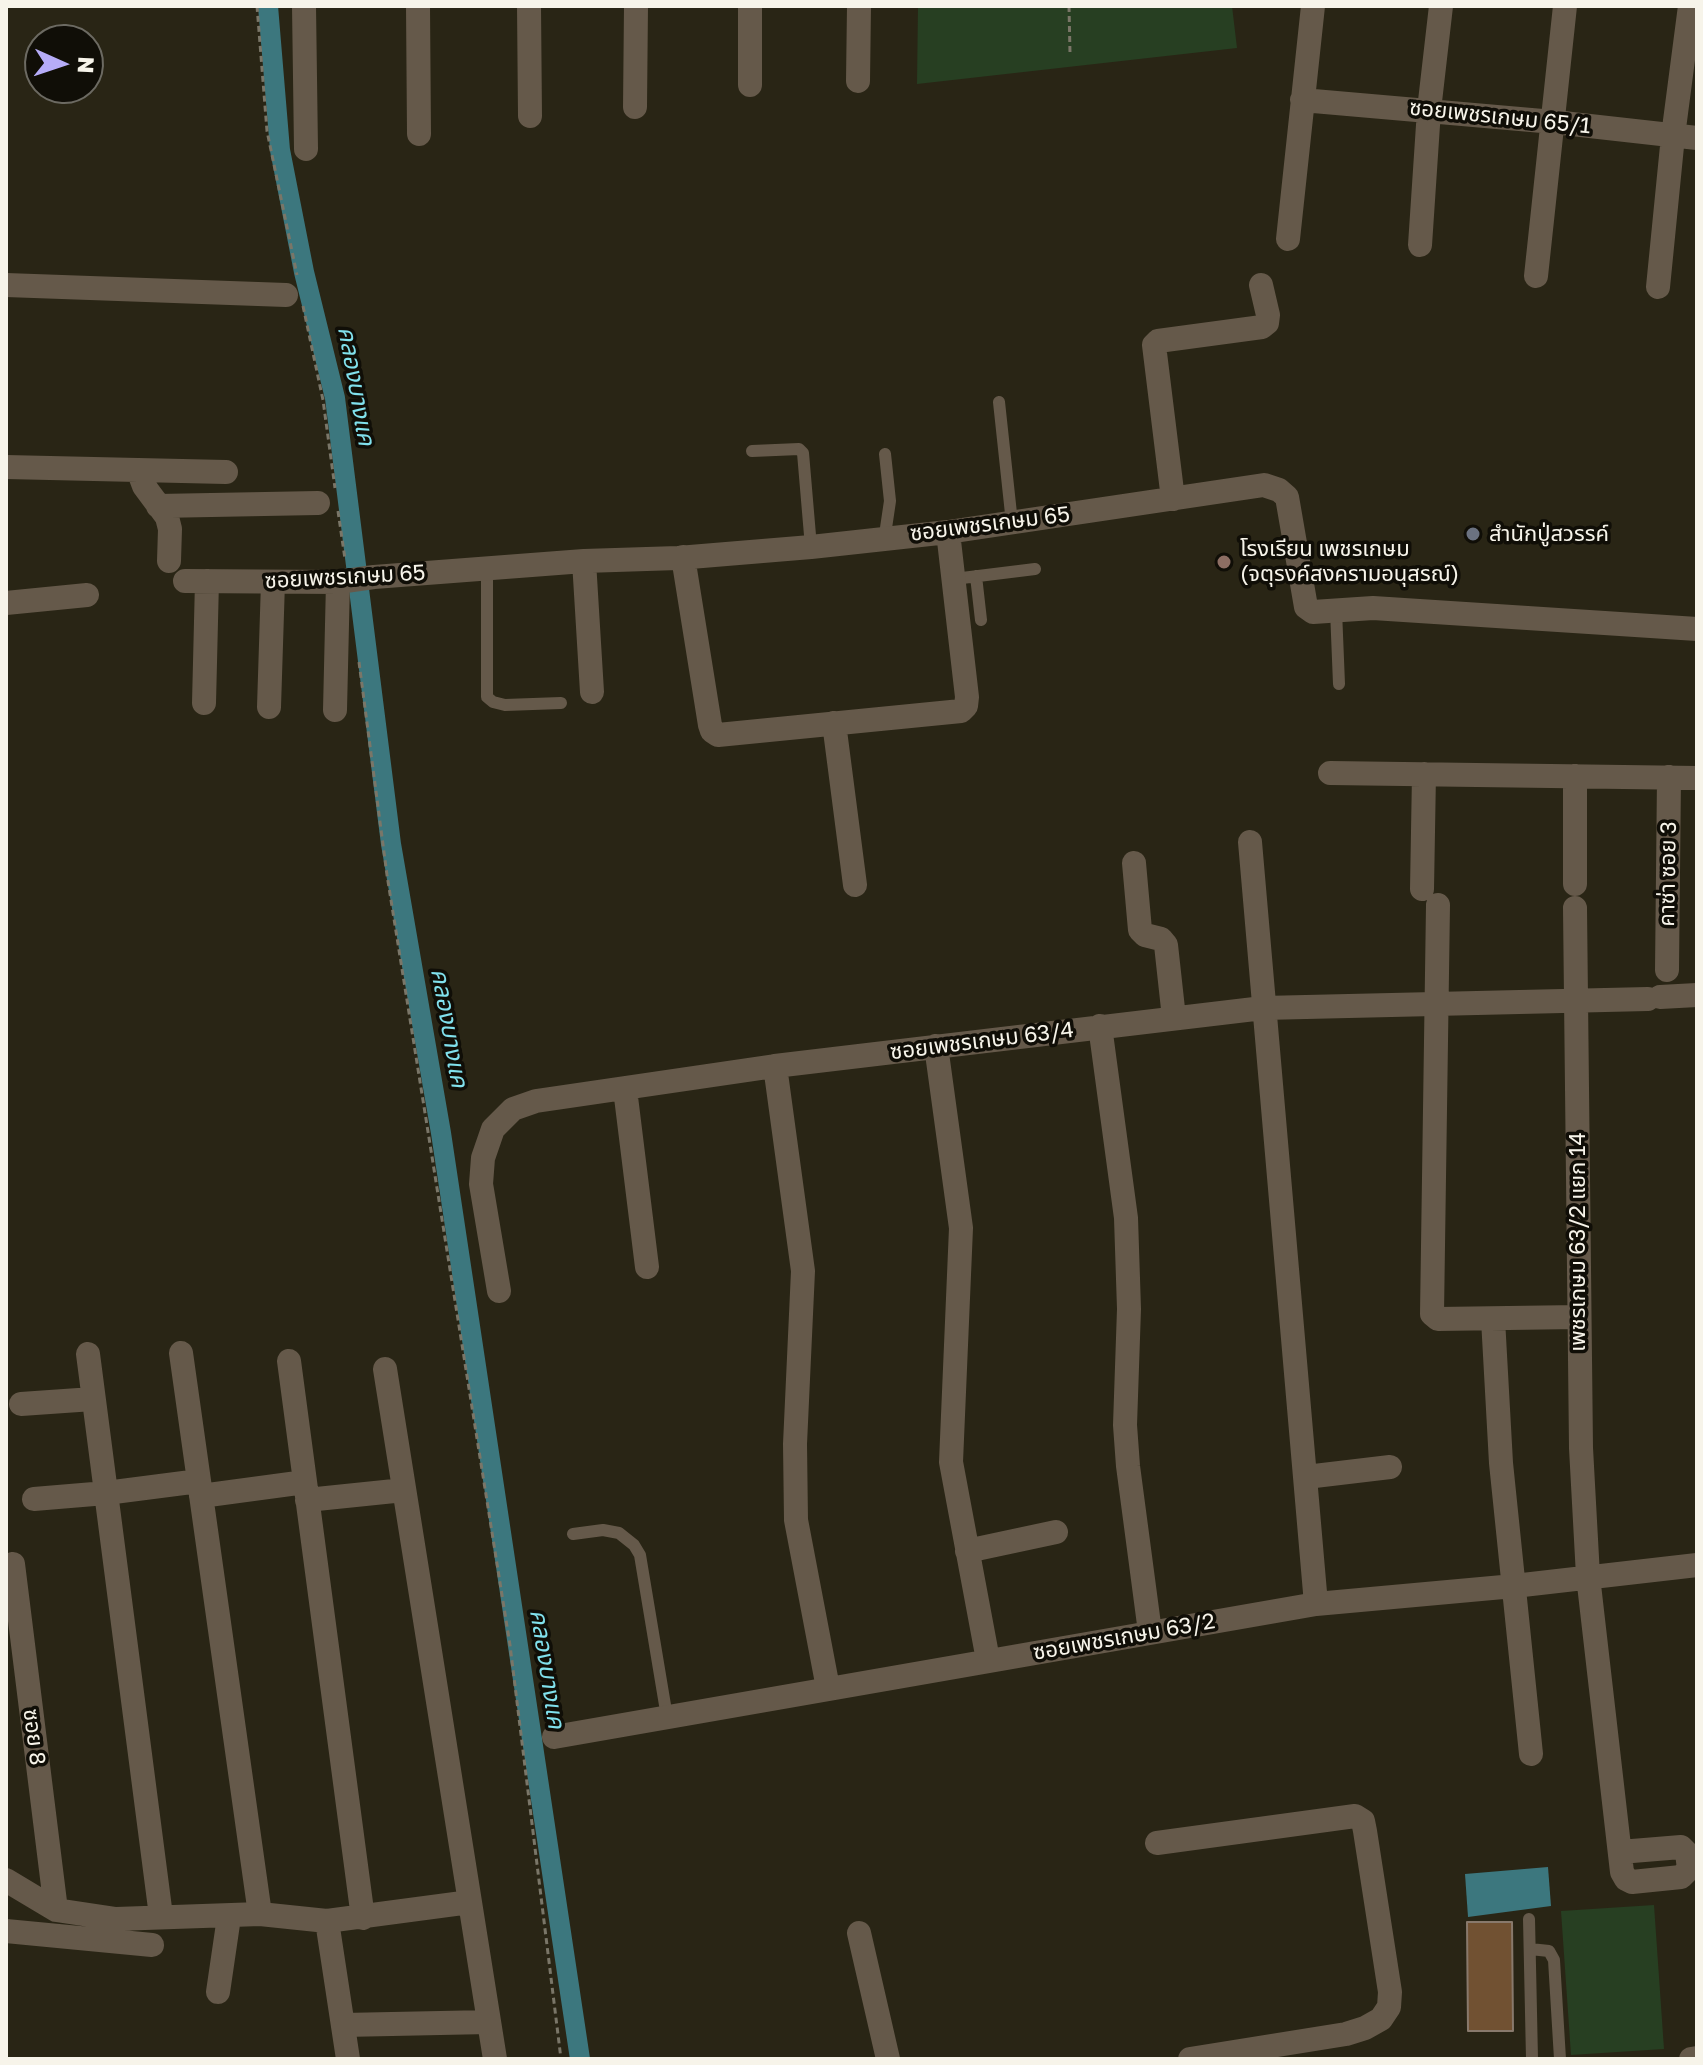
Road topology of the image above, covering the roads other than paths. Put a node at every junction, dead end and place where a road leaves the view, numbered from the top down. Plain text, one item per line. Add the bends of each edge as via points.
1 (304, 6) edge
2 (418, 6) edge
3 (529, 6) edge
4 (636, 6) edge
5 (750, 6) edge
6 (859, 6) edge
7 (1313, 6) edge
8 (1441, 6) edge
9 (1565, 6) edge
10 (1690, 6) edge
11 (858, 81) dead end
12 (750, 85) dead end
13 (1302, 100) junction
14 (635, 107) dead end
15 (1429, 110) junction
16 (530, 116) dead end
17 (1554, 122) junction
18 (419, 134) dead end
19 (1685, 137) edge
20 (306, 149) dead end
21 (1288, 239) dead end
22 (1420, 245) dead end
23 (1536, 276) dead end
24 (6, 285) edge
25 (1261, 285) dead end
26 (1658, 287) dead end
27 (295, 289) road end
28 (999, 402) dead end
29 (752, 451) dead end
30 (885, 454) dead end
31 (6, 467) edge
32 (138, 470) junction
33 (226, 472) dead end
34 (1173, 499) junction
35 (331, 502) road end
36 (158, 506) junction
37 (1012, 523) junction
38 (948, 532) junction
39 (889, 537) junction
40 (811, 547) junction
41 (683, 557) junction
42 (169, 561) dead end
43 (584, 561) junction
44 (487, 568) junction
45 (1035, 569) dead end
46 (341, 578) junction
47 (965, 578) junction
48 (273, 582) junction
49 (87, 595) dead end
50 (6, 603) edge
51 (1336, 610) junction
52 (981, 620) dead end
53 (1697, 629) edge
54 (1339, 684) dead end
55 (592, 692) dead end
56 (204, 703) dead end
57 (561, 703) dead end
58 (269, 707) dead end
59 (335, 710) dead end
60 (834, 723) junction
61 (1330, 773) dead end
62 (1424, 774) junction
63 (1575, 776) junction
64 (1669, 777) junction
65 (1697, 778) edge
66 (1250, 842) dead end
67 (1134, 863) dead end
68 (855, 885) dead end
69 (1667, 970) dead end
70 (1697, 995) edge
71 (1577, 1001) junction
72 (1436, 1004) junction
73 (1263, 1008) junction
74 (1174, 1018) junction
75 (1100, 1026) junction
76 (936, 1046) junction
77 (775, 1066) junction
78 (625, 1089) junction
79 (647, 1267) dead end
80 (499, 1291) dead end
81 (1578, 1317) junction
82 (1493, 1319) junction
83 (181, 1353) dead end
84 (88, 1354) dead end
85 (289, 1361) dead end
86 (385, 1369) dead end
87 (93, 1399) junction
88 (21, 1404) dead end
89 (1390, 1467) dead end
90 (1306, 1477) junction
91 (200, 1488) junction
92 (404, 1490) junction
93 (306, 1491) junction
94 (106, 1493) junction
95 (34, 1499) dead end
96 (1056, 1532) dead end
97 (573, 1534) dead end
98 (967, 1551) junction
99 (13, 1564) dead end
100 (1697, 1565) edge
101 (1588, 1576) junction
102 (1514, 1586) junction
103 (1316, 1604) junction
104 (1150, 1632) junction
105 (988, 1660) junction
106 (828, 1688) junction
107 (667, 1717) junction
108 (554, 1737) dead end
109 (1531, 1754) dead end
110 (1157, 1843) dead end
111 (1620, 1852) dead end
112 (6, 1880) edge
113 (470, 1902) junction
114 (56, 1910) junction
115 (260, 1914) junction
116 (161, 1916) junction
117 (229, 1917) junction
118 (363, 1918) junction
119 (1529, 1919) dead end
120 (327, 1921) junction
121 (6, 1931) edge
122 (859, 1933) dead end
123 (152, 1945) dead end
124 (1530, 1949) junction
125 (218, 1992) dead end
126 (489, 2022) junction
127 (343, 2025) junction
128 (348, 2059) edge
129 (495, 2059) edge
130 (888, 2059) edge
131 (1190, 2059) edge
132 (1532, 2059) edge
133 (1560, 2059) edge

1 - 20 street
2 - 18 street
3 - 16 street
4 - 14 street
5 - 12 street
6 - 11 street
7 - 13 street
8 - 15 street
9 - 17 street
10 - 19 street
13 - 15 street, ซอยเพชรเกษม 65/1
13 - 21 street
15 - 17 street, ซอยเพชรเกษม 65/1
15 - 22 street
17 - 19 street, ซอยเพชรเกษม 65/1
17 - 23 street
19 - 26 street
24 - 27 street
25 - 34 street via 1268,315 1262,327 1154,345
28 - 37 lane
29 - 40 lane via 803,453
30 - 39 lane
31 - 32 street
32 - 33 street
32 - 36 street
34 - 37 street, ซอยเพชรเกษม 65
34 - 51 street, ซอยเพชรเกษม 65 via 1264,485 1279,490 1287,497 1306,607 1313,612
35 - 36 street
36 - 42 street via 170,529
37 - 38 street, ซอยเพชรเกษม 65
38 - 39 street, ซอยเพชรเกษม 65
38 - 47 street
39 - 40 street, ซอยเพชรเกษม 65
40 - 41 street, ซอยเพชรเกษม 65
41 - 43 street, ซอยเพชรเกษม 65
41 - 60 street via 712,731 718,735
43 - 44 street, ซอยเพชรเกษม 65
43 - 55 street
44 - 46 street, ซอยเพชรเกษม 65
44 - 57 lane via 487,697 505,705
45 - 47 lane
46 - 48 street, ซอยเพชรเกษม 65
46 - 59 street
47 - 52 lane
47 - 60 street via 966,706 961,711
48 - 56 street, ซอยเพชรเกษม 65 via 196,581
48 - 58 street
49 - 50 street
51 - 53 street, ซอยเพชรเกษม 65
51 - 54 lane
60 - 68 street
61 - 62 street
62 - 63 street
62 - 72 street
63 - 64 street
63 - 71 street, เพชรเกษม 63/2 แยก 14
64 - 65 street
64 - 69 street, คาซ่า ซอย 3
66 - 73 street
67 - 74 street via 1140,930 1166,945
70 - 71 street, ซอยเพชรเกษม 63/4
71 - 72 street, ซอยเพชรเกษม 63/4
71 - 81 street, เพชรเกษม 63/2 แยก 14
72 - 73 street, ซอยเพชรเกษม 63/4
72 - 82 street via 1432,1314 1438,1319
73 - 74 street, ซอยเพชรเกษม 63/4
73 - 90 street
74 - 75 street, ซอยเพชรเกษม 63/4
75 - 76 street, ซอยเพชรเกษม 63/4
75 - 104 street via 1126,1218 1125,1425
76 - 77 street, ซอยเพชรเกษม 63/4
76 - 98 street via 961,1228 951,1462
77 - 78 street, ซอยเพชรเกษม 63/4
77 - 106 street via 803,1271 796,1520
78 - 79 street
78 - 80 street, ซอยเพชรเกษม 63/4 via 536,1101 513,1109 493,1129 481,1184
81 - 82 street
81 - 101 street, เพชรเกษม 63/2 แยก 14
82 - 102 street
83 - 91 street
84 - 87 street
85 - 93 street
86 - 92 street
87 - 88 street
87 - 94 street
89 - 90 street
90 - 103 street
91 - 93 street
91 - 94 street
91 - 115 street
92 - 93 street
92 - 113 street
93 - 118 street
94 - 95 street
94 - 116 street
96 - 98 street
97 - 107 lane via 619,1533 640,1555
98 - 105 street
99 - 114 street, ซอย 8
100 - 101 street, ซอยเพชรเกษม 63/2
101 - 102 street, ซอยเพชรเกษม 63/2
101 - 111 street, เพชรเกษม 63/2 แยก 14
102 - 103 street, ซอยเพชรเกษม 63/2
102 - 109 street
103 - 104 street, ซอยเพชรเกษม 63/2
104 - 105 street, ซอยเพชรเกษม 63/2
105 - 106 street, ซอยเพชรเกษม 63/2
106 - 107 street, ซอยเพชรเกษม 63/2
107 - 108 street, ซอยเพชรเกษม 63/2
110 - 131 street via 1355,1816 1363,1821 1390,1992 1381,2019 1365,2028
112 - 114 street
113 - 118 street
113 - 126 street
114 - 116 street via 116,1919
115 - 117 street
115 - 120 street
116 - 117 street
117 - 125 street
118 - 120 street
119 - 124 lane
120 - 127 street
121 - 123 street
122 - 130 street
124 - 132 lane
124 - 133 lane via 1549,1951 1554,1960
126 - 127 street
126 - 129 street
127 - 128 street

